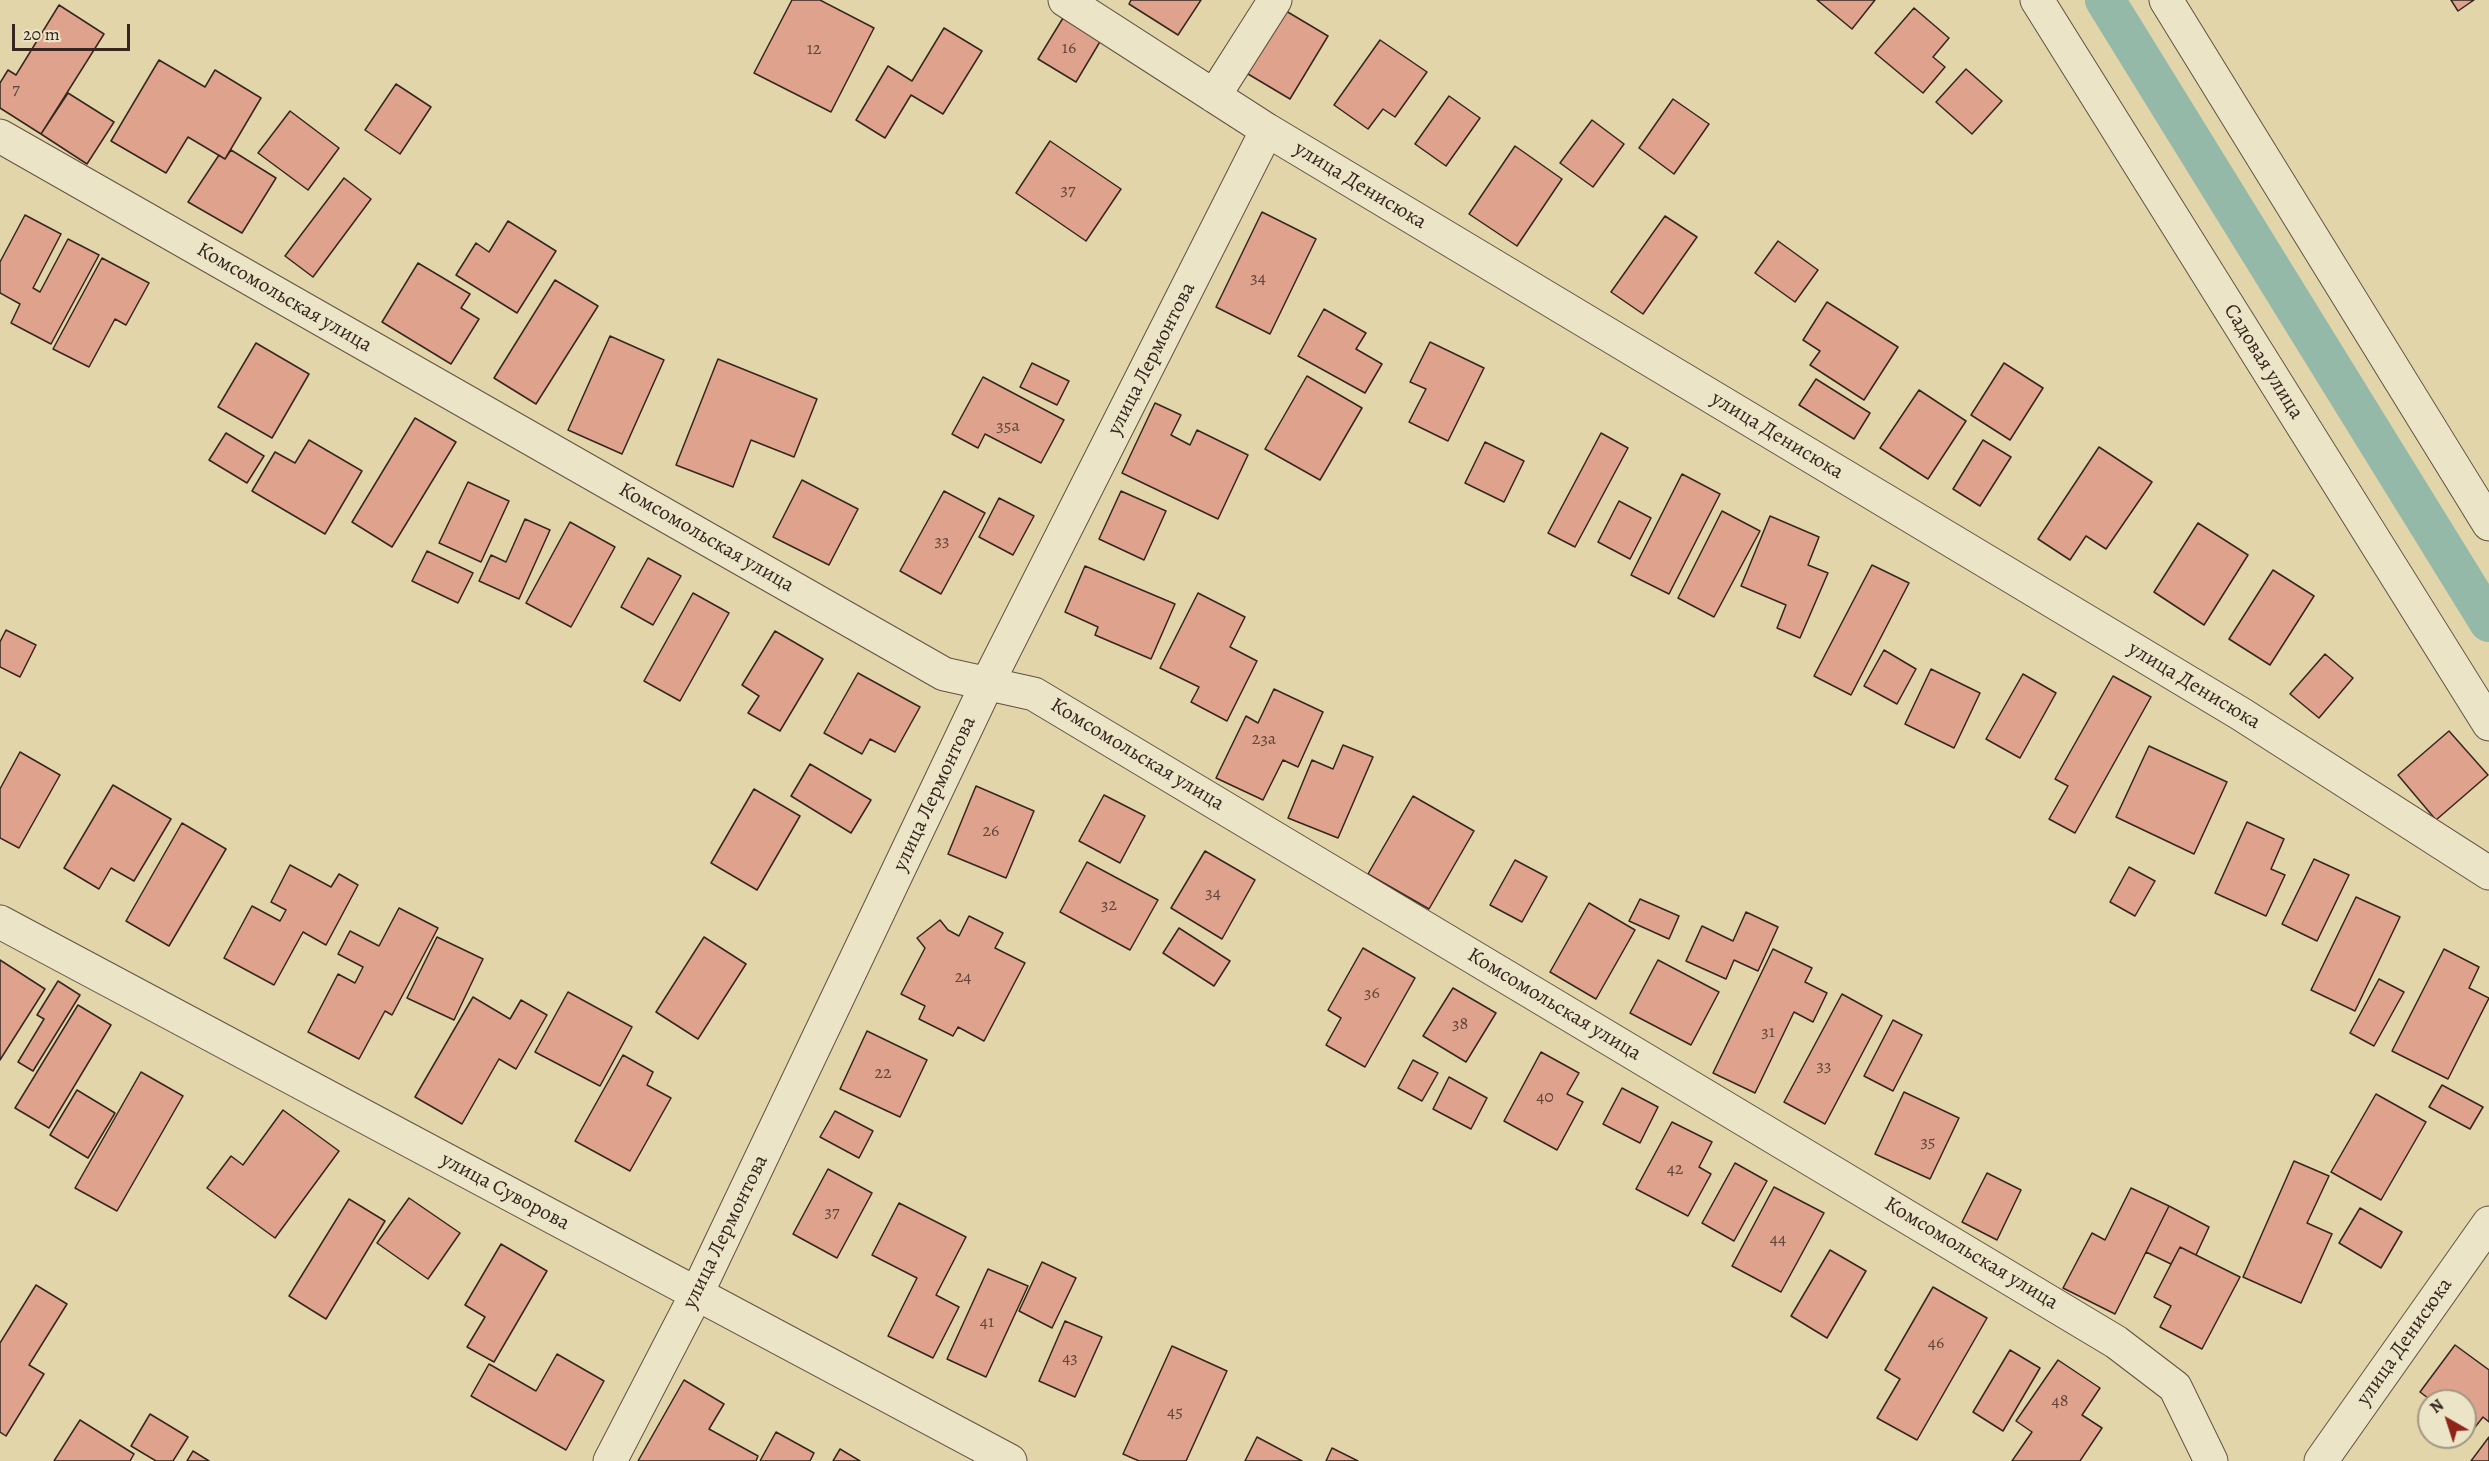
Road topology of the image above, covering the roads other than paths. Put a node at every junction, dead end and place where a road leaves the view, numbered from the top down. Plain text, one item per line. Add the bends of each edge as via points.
1 (1065, 0) edge
2 (1275, 0) edge
3 (2037, 0) edge
4 (2166, 0) edge
5 (1214, 96) junction
6 (1267, 130) junction
7 (0, 136) edge
8 (2489, 524) edge
9 (987, 684) junction
10 (2489, 724) edge
11 (2489, 873) edge
12 (0, 922) edge
13 (2489, 1223) edge
14 (696, 1295) junction
15 (610, 1461) edge
16 (1010, 1461) edge
17 (2211, 1461) edge
18 (2321, 1461) edge

1 - 5 street, улица Денисюка
2 - 5 street
3 - 10 street, Садовая улица
4 - 8 street
5 - 6 street, улица Денисюка
6 - 9 street, улица Лермонтова
6 - 11 street, улица Денисюка via 2241,714
7 - 9 street, Комсомольская улица via 944,674
9 - 14 street, улица Лермонтова
9 - 17 street, Комсомольская улица via 1034,694 2116,1342 2175,1387
12 - 14 street, улица Суворова
13 - 18 street, улица Денисюка
14 - 15 street, улица Лермонтова
14 - 16 street, улица Суворова

